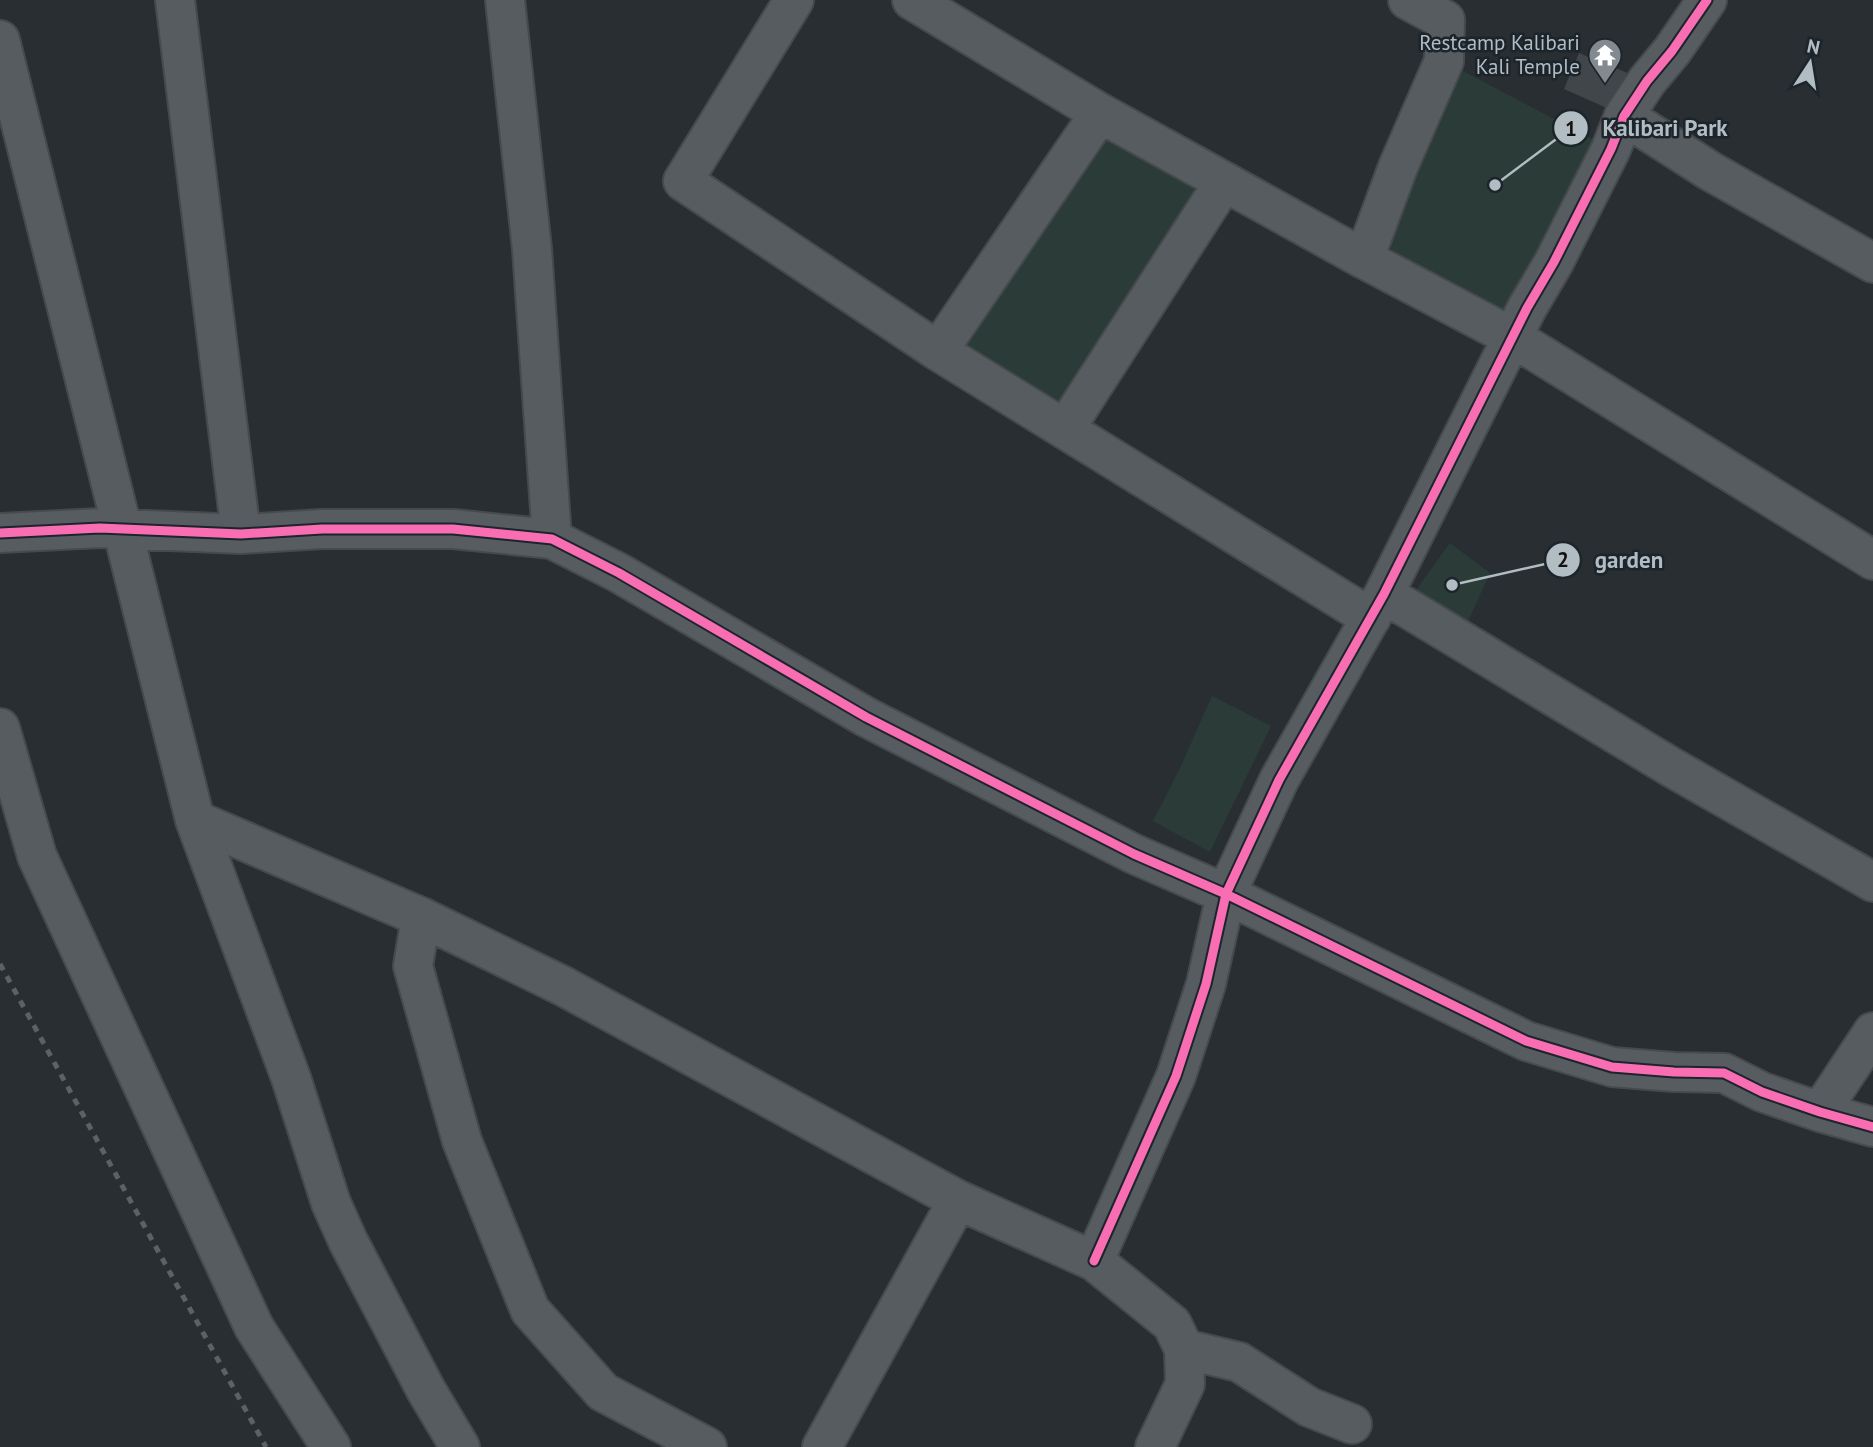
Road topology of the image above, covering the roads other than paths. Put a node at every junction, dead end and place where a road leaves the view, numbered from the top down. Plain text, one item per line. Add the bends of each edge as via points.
1 (175, 0) edge
2 (505, 0) edge
3 (794, 0) edge
4 (912, 0) edge
5 (1408, 0) edge
6 (1707, 0) edge
7 (0, 40) edge
8 (1100, 113) junction
9 (1624, 116) junction
10 (1224, 182) junction
11 (1364, 259) junction
12 (1873, 263) edge
13 (1512, 337) junction
14 (939, 351) junction
15 (1065, 429) junction
16 (123, 529) junction
17 (0, 533) edge
18 (241, 534) junction
19 (552, 539) junction
20 (1873, 561) edge
21 (1378, 606) junction
22 (0, 728) edge
23 (195, 820) junction
24 (1873, 882) edge
25 (1226, 894) junction
26 (421, 917) junction
27 (1873, 1032) edge
28 (1820, 1112) junction
29 (1873, 1127) edge
30 (957, 1200) junction
31 (1094, 1261) junction
32 (1184, 1349) junction
33 (1352, 1424) dead end
34 (331, 1447) edge
35 (460, 1447) edge
36 (707, 1447) edge
37 (822, 1447) edge
38 (1155, 1447) edge

1 - 18 street
2 - 19 street via 532,249
3 - 14 street via 683,181
4 - 8 street
5 - 11 street via 1445,20 1444,61
6 - 9 street
7 - 16 street
8 - 10 street
8 - 14 street
9 - 12 street via 1710,171
9 - 13 street
10 - 11 street
10 - 15 street
11 - 13 street
13 - 20 street
13 - 21 street
14 - 15 street
15 - 21 street
16 - 17 street
16 - 18 street
16 - 23 street
18 - 19 street via 453,529
19 - 25 street via 866,717
21 - 24 street
21 - 25 street via 1279,780
22 - 34 street via 37,856 254,1327
23 - 26 street
23 - 35 street via 291,1078 331,1203 420,1379
25 - 28 street via 1526,1041 1612,1068 1724,1073
25 - 31 street via 1206,984 1176,1076
26 - 30 street via 563,986
26 - 36 street via 413,966 461,1140 530,1310 603,1392
27 - 28 street
28 - 29 street
30 - 31 street
30 - 37 street
31 - 32 street via 1172,1324
32 - 33 street via 1239,1362 1309,1408
32 - 38 street via 1185,1384

